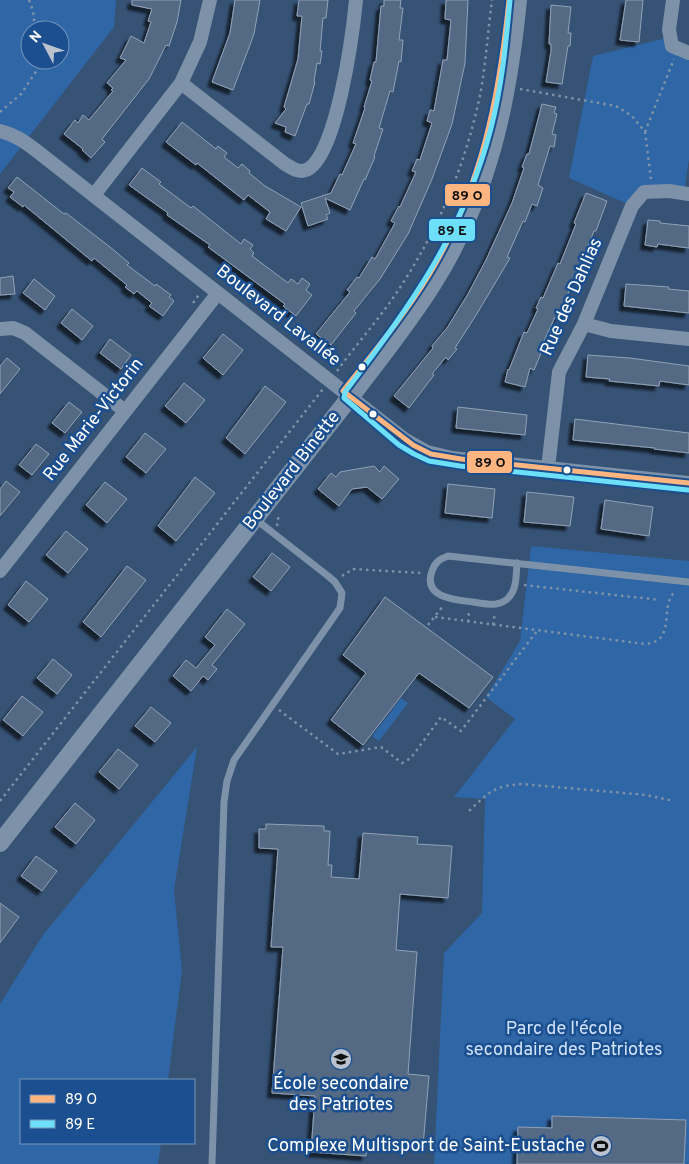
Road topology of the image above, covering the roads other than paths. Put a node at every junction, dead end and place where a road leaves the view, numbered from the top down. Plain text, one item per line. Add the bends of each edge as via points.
1 (210, 0) edge
2 (356, 0) edge
3 (509, 0) edge
4 (518, 0) edge
5 (673, 0) edge
6 (684, 51) edge
7 (181, 83) junction
8 (0, 131) edge
9 (689, 194) edge
10 (94, 196) junction
11 (218, 293) junction
12 (584, 324) junction
13 (0, 329) edge
14 (689, 339) edge
15 (347, 394) junction
16 (125, 411) junction
17 (548, 468) junction
18 (689, 483) edge
19 (252, 515) junction
20 (517, 563) junction
21 (0, 571) edge
22 (689, 582) edge
23 (0, 829) edge
24 (0, 843) edge
25 (212, 1164) edge

1 - 7 street via 200,42
2 - 7 street via 350,57 338,106 321,152 310,168 300,171 289,166
3 - 15 street, Boulevard Binette via 492,119 462,210 420,289
4 - 15 street, Boulevard Binette via 502,113 470,212 431,287 397,336
5 - 6 street via 669,30 672,46
7 - 10 street
8 - 10 street, Boulevard Lavallée via 22,139
9 - 12 street, Rue des Dahlias via 644,192 632,206
10 - 11 street, Boulevard Lavallée
11 - 15 street, Boulevard Lavallée
11 - 16 street, Rue Marie-Victorin
12 - 14 street via 611,331
12 - 17 street, Rue des Dahlias via 559,372
13 - 16 street via 13,328 25,333
15 - 17 street, Boulevard Lavallée via 404,439 432,454
15 - 19 street, Boulevard Binette
16 - 21 street, Rue Marie-Victorin
17 - 18 street, Boulevard Lavallée
19 - 23 street, Boulevard Binette
19 - 24 street, Boulevard Binette
19 - 25 lane via 335,582 342,593 340,608 234,760 226,781
20 - 20 lane via 448,556 435,564 430,582 434,590 448,599 495,604 504,602 514,590
20 - 22 lane

